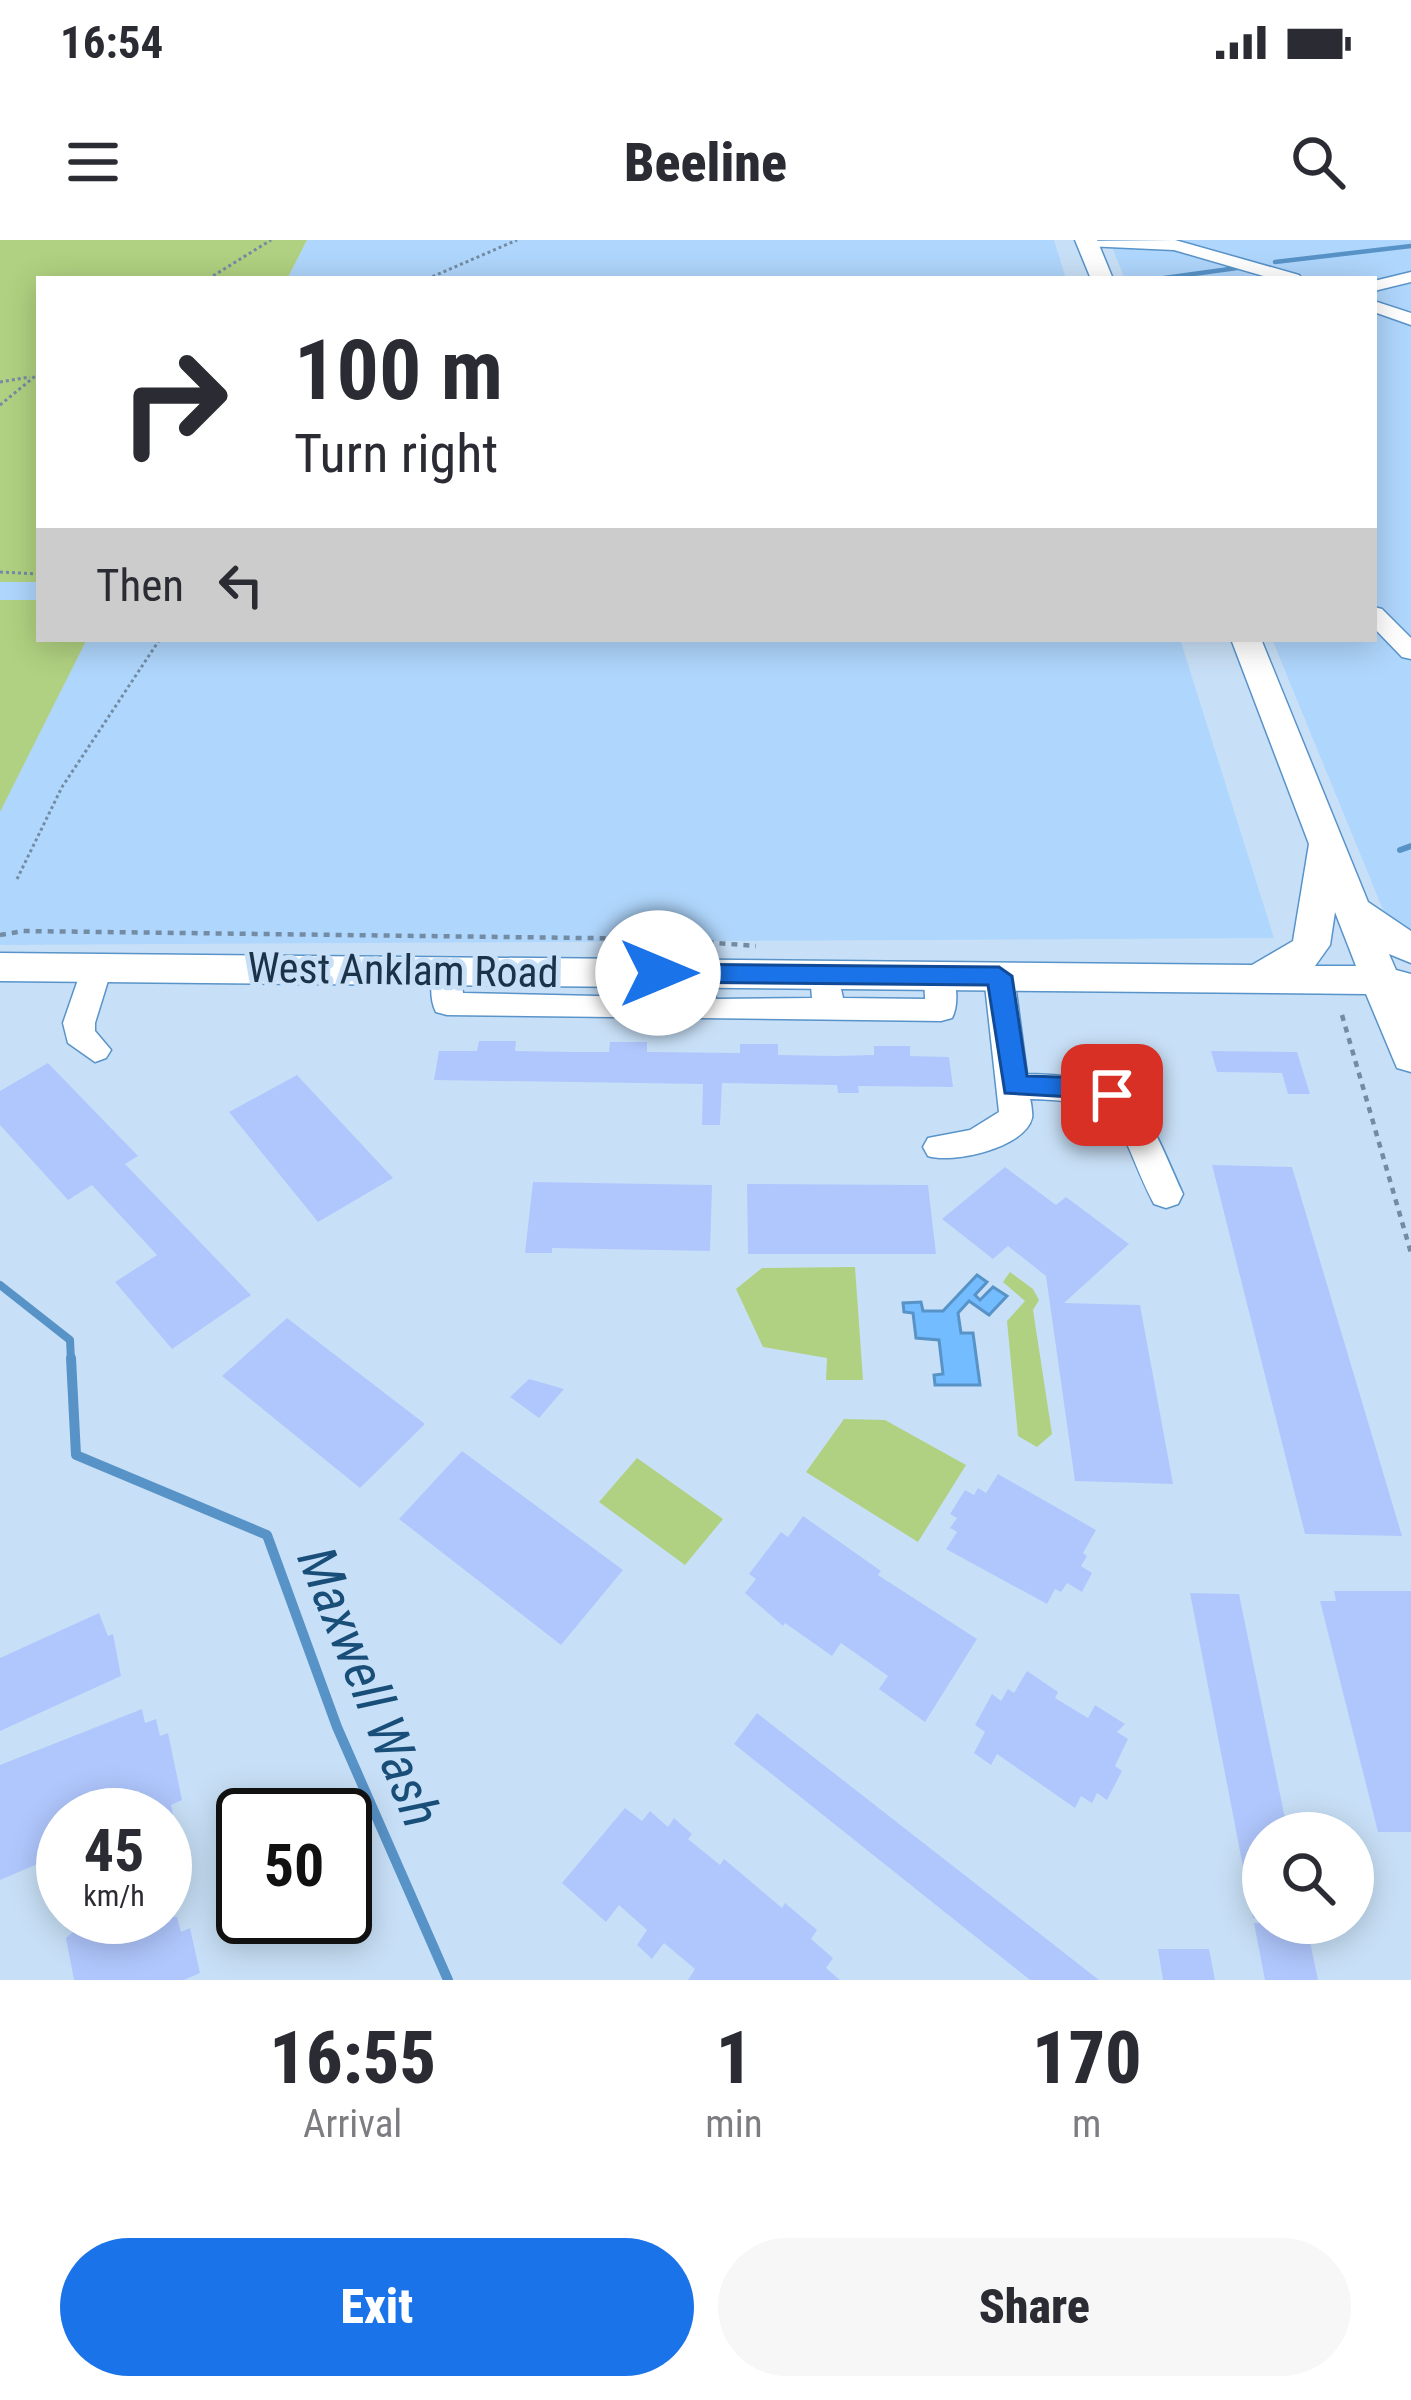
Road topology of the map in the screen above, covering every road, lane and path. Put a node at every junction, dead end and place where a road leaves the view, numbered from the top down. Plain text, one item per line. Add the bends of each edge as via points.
1 (271, 240) edge
2 (517, 240) edge
3 (1086, 240) edge
4 (213, 276) edge
5 (434, 276) edge
6 (1101, 276) edge
7 (1283, 276) edge
8 (1411, 277) edge
9 (1377, 285) edge
10 (1377, 307) edge
11 (1411, 319) edge
12 (36, 375) edge
13 (32, 377) junction
14 (0, 382) edge
15 (0, 405) edge
16 (0, 572) edge
17 (36, 574) edge
18 (1377, 617) edge
19 (158, 642) edge
20 (1247, 642) edge
21 (1411, 652) edge
22 (1327, 842) junction
23 (17, 879) dead end
24 (1354, 910) junction
25 (0, 934) edge
26 (758, 946) dead end
27 (1411, 950) edge
28 (0, 967) edge
29 (97, 968) junction
30 (999, 976) junction
31 (1258, 978) junction
32 (1401, 980) edge
33 (1342, 1015) dead end
34 (94, 1050) dead end
35 (1410, 1055) edge
36 (1015, 1086) junction
37 (940, 1147) dead end
38 (1166, 1194) dead end
39 (1411, 1253) edge

1 - 4 path
2 - 5 path
3 - 6 main road
3 - 7 lane via 1174,244
8 - 9 lane
10 - 11 lane
12 - 13 path
13 - 14 path
13 - 15 path
16 - 17 path
18 - 21 lane
19 - 23 path via 62,787
20 - 22 main road
22 - 24 main road
22 - 31 main road via 1311,945
24 - 27 main road
24 - 32 main road
25 - 26 path
28 - 29 main road, West Anklam Road
29 - 30 main road, West Anklam Road via 448,971 701,992 826,992
29 - 34 lane via 79,1023
30 - 31 main road, West Anklam Road
30 - 36 lane
31 - 32 main road, West Anklam Road
31 - 35 main road via 1357,1007
32 - 35 main road
33 - 39 path
36 - 37 lane via 1016,1117 1004,1128 965,1146
36 - 38 lane via 1112,1095 1129,1108

